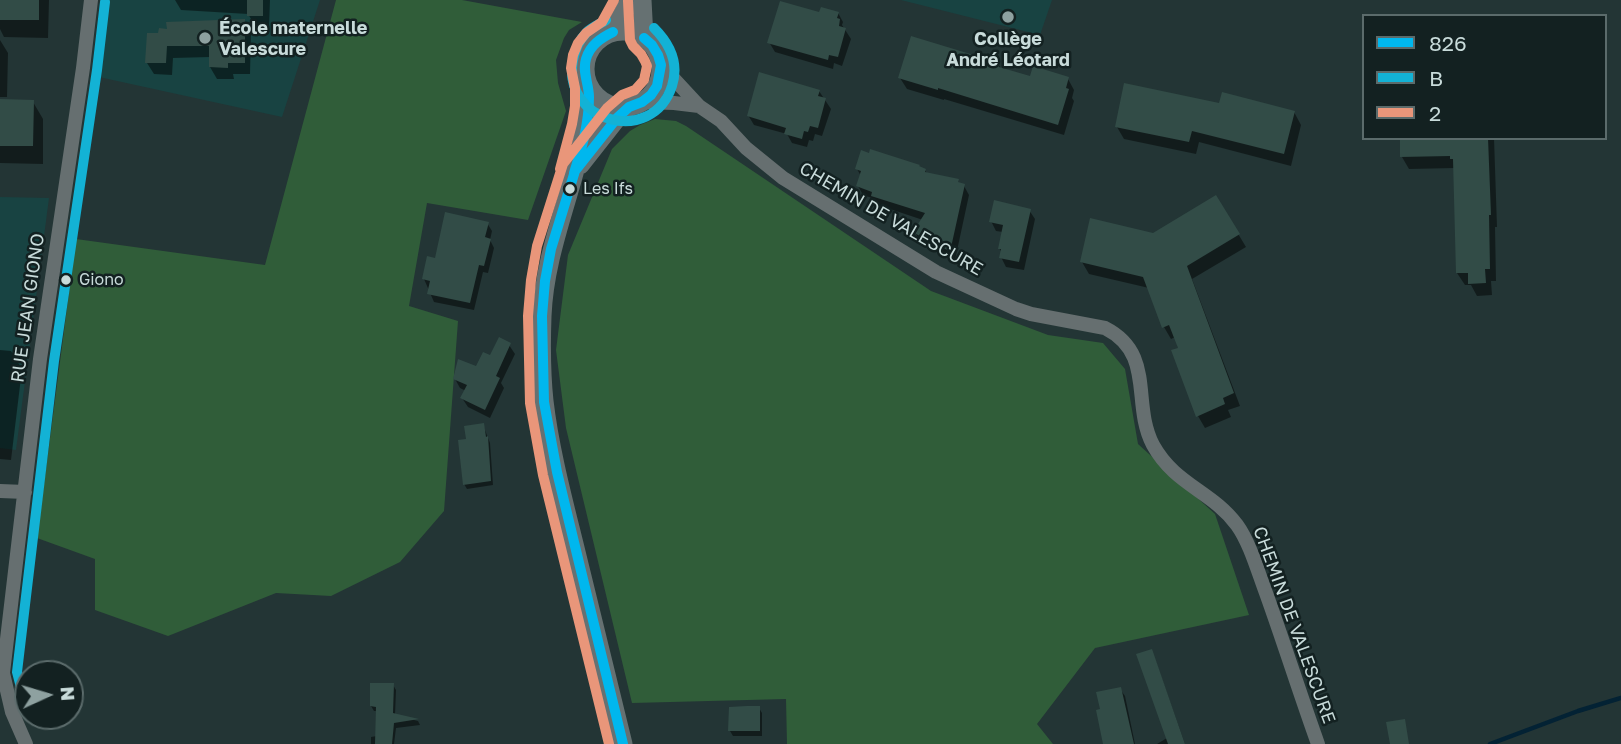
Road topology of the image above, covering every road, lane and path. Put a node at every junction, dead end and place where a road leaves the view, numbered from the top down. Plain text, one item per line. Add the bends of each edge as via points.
1 (91, 0) edge
2 (630, 0) edge
3 (642, 0) edge
4 (613, 32) junction
5 (644, 38) junction
6 (661, 65) junction
7 (589, 87) junction
8 (636, 105) junction
9 (699, 106) junction
10 (575, 172) junction
11 (0, 491) edge
12 (24, 492) junction
13 (26, 744) edge
14 (623, 744) edge
15 (1318, 744) edge

1 - 12 street, RUE JEAN GIONO
2 - 4 main road
3 - 5 main road
4 - 5 main road
4 - 7 main road via 596,42 586,59
5 - 6 main road
6 - 8 main road via 657,86
6 - 9 street, CHEMIN DE VALESCURE
7 - 8 main road via 610,106
7 - 10 main road via 586,127
8 - 9 street
8 - 10 main road via 617,118
9 - 15 street, CHEMIN DE VALESCURE via 783,178 936,272 1016,309 1115,333 1136,362 1147,433 1160,458 1219,506 1242,532
10 - 14 main road via 545,281 544,402
11 - 12 street
12 - 13 street, RUE JEAN GIONO via 3,673

